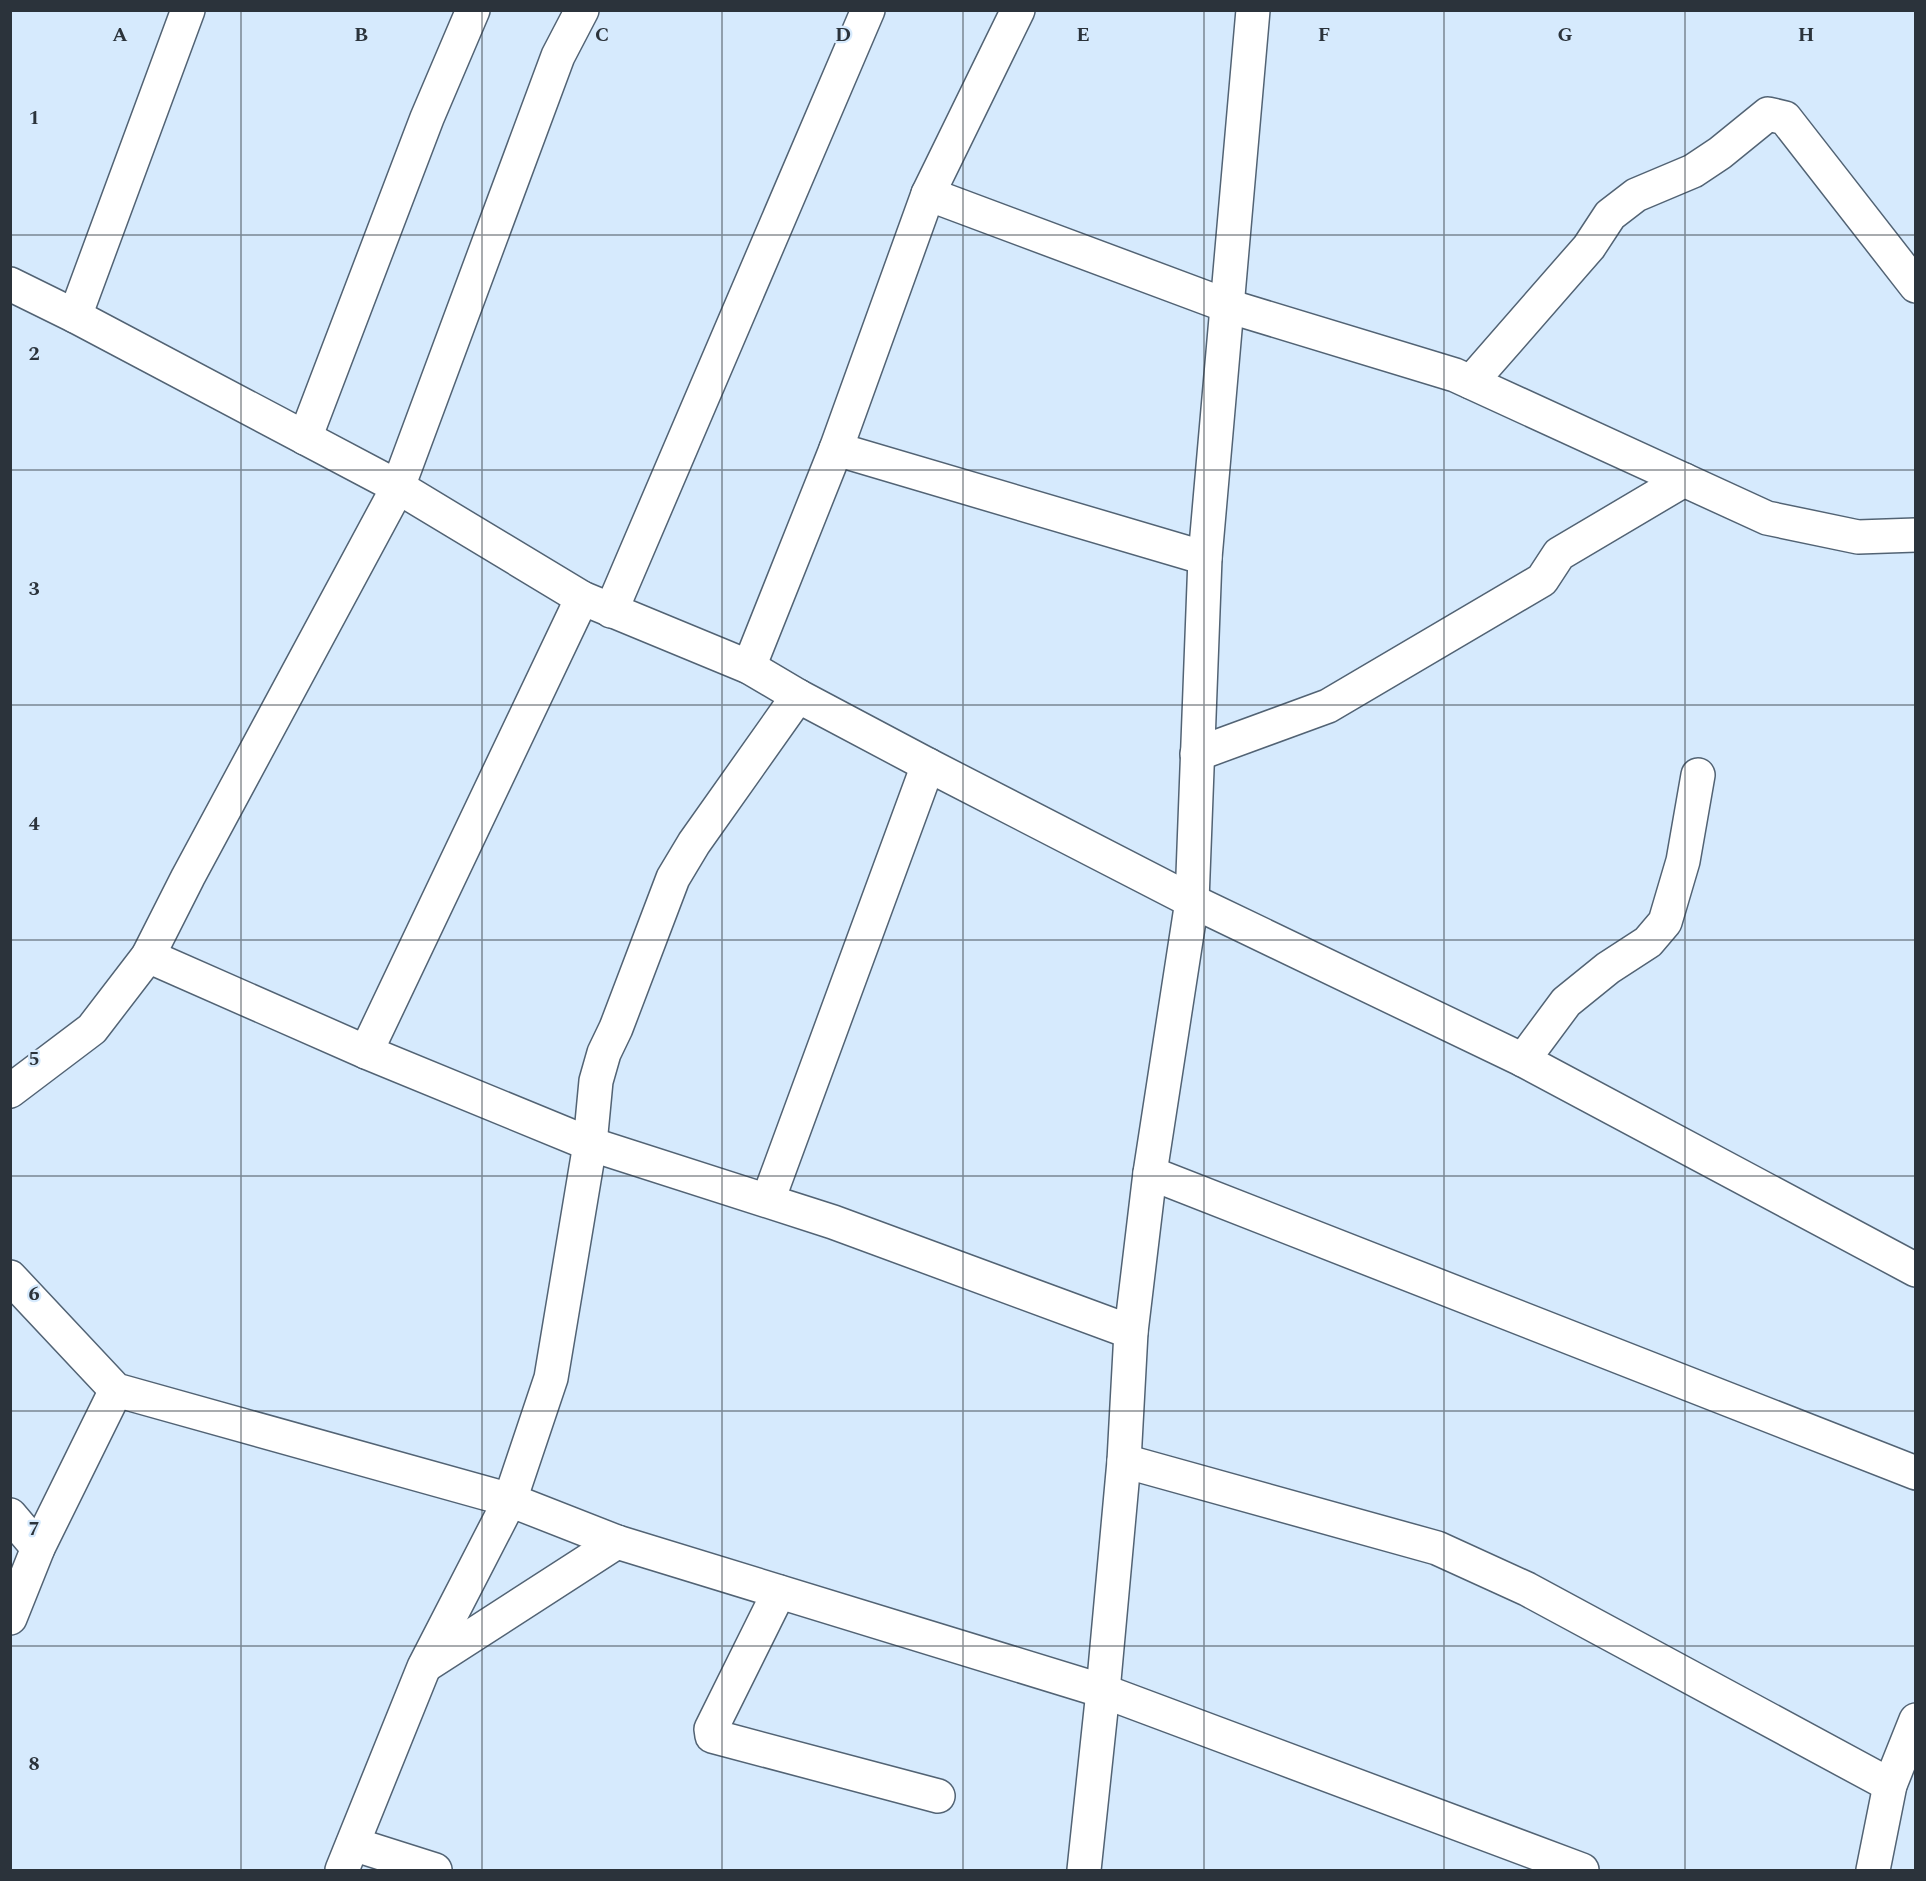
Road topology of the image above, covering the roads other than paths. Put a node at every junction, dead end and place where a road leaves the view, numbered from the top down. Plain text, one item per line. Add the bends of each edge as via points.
1 (188, 10) edge
2 (473, 10) edge
3 (582, 10) edge
4 (868, 10) edge
5 (1018, 10) edge
6 (1253, 10) edge
7 (928, 194) junction
8 (10, 284) edge
9 (1916, 286) edge
10 (1228, 306) junction
11 (75, 316) junction
12 (1471, 382) junction
13 (305, 438) junction
14 (836, 449) junction
15 (1684, 480) junction
16 (398, 487) junction
17 (1913, 532) edge
18 (1205, 558) junction
19 (597, 605) junction
20 (749, 667) junction
21 (798, 696) junction
22 (1197, 754) junction
23 (928, 765) junction
24 (1698, 775) dead end
25 (1191, 901) junction
26 (148, 956) junction
27 (366, 1052) junction
28 (1523, 1059) junction
29 (10, 1091) edge
30 (590, 1144) junction
31 (1150, 1173) junction
32 (768, 1200) junction
33 (1916, 1270) edge
34 (10, 1277) edge
35 (1131, 1332) junction
36 (116, 1390) junction
37 (1124, 1461) junction
38 (1916, 1473) edge
39 (510, 1500) junction
40 (10, 1515) edge
41 (617, 1542) junction
42 (38, 1548) junction
43 (779, 1592) junction
44 (10, 1618) edge
45 (424, 1667) junction
46 (1103, 1691) junction
47 (1916, 1720) edge
48 (1890, 1785) junction
49 (938, 1796) dead end
50 (347, 1857) edge
51 (435, 1870) edge
52 (1084, 1870) edge
53 (1582, 1870) edge
54 (1873, 1870) edge

1 - 11 street
2 - 13 street via 427,118
3 - 16 street via 558,56
4 - 19 street
5 - 7 street
6 - 10 street
7 - 10 street
7 - 14 street
8 - 11 street
9 - 12 street via 1785,118 1768,114 1693,171 1636,195 1610,215 1588,247
10 - 12 street
10 - 18 street
11 - 13 street
12 - 15 street
13 - 16 street
14 - 18 street
14 - 20 street
15 - 17 street via 1767,518 1858,537
15 - 22 street via 1559,554 1542,580 1328,706
16 - 19 street
16 - 26 street
18 - 22 street
19 - 20 street
19 - 27 street
20 - 21 street
21 - 23 street
21 - 30 street via 673,878 604,1053
22 - 25 street
23 - 25 street
23 - 32 street
24 - 28 street via 1683,861 1665,922 1648,942 1566,1002
25 - 28 street
25 - 31 street
26 - 27 street
26 - 29 street via 92,1029
27 - 30 street
28 - 33 street
30 - 32 street
30 - 39 street via 551,1378
31 - 35 street
31 - 38 street
32 - 35 street
34 - 36 street
35 - 37 street
36 - 39 street
36 - 42 street
37 - 46 street
37 - 48 street via 1437,1548 1527,1589
39 - 41 street
39 - 45 street
40 - 42 street
41 - 43 street
41 - 45 street
42 - 44 street
43 - 46 street
43 - 49 street via 711,1729 712,1736
45 - 50 street
46 - 52 street
46 - 53 street
47 - 48 street
48 - 54 street
50 - 51 street

